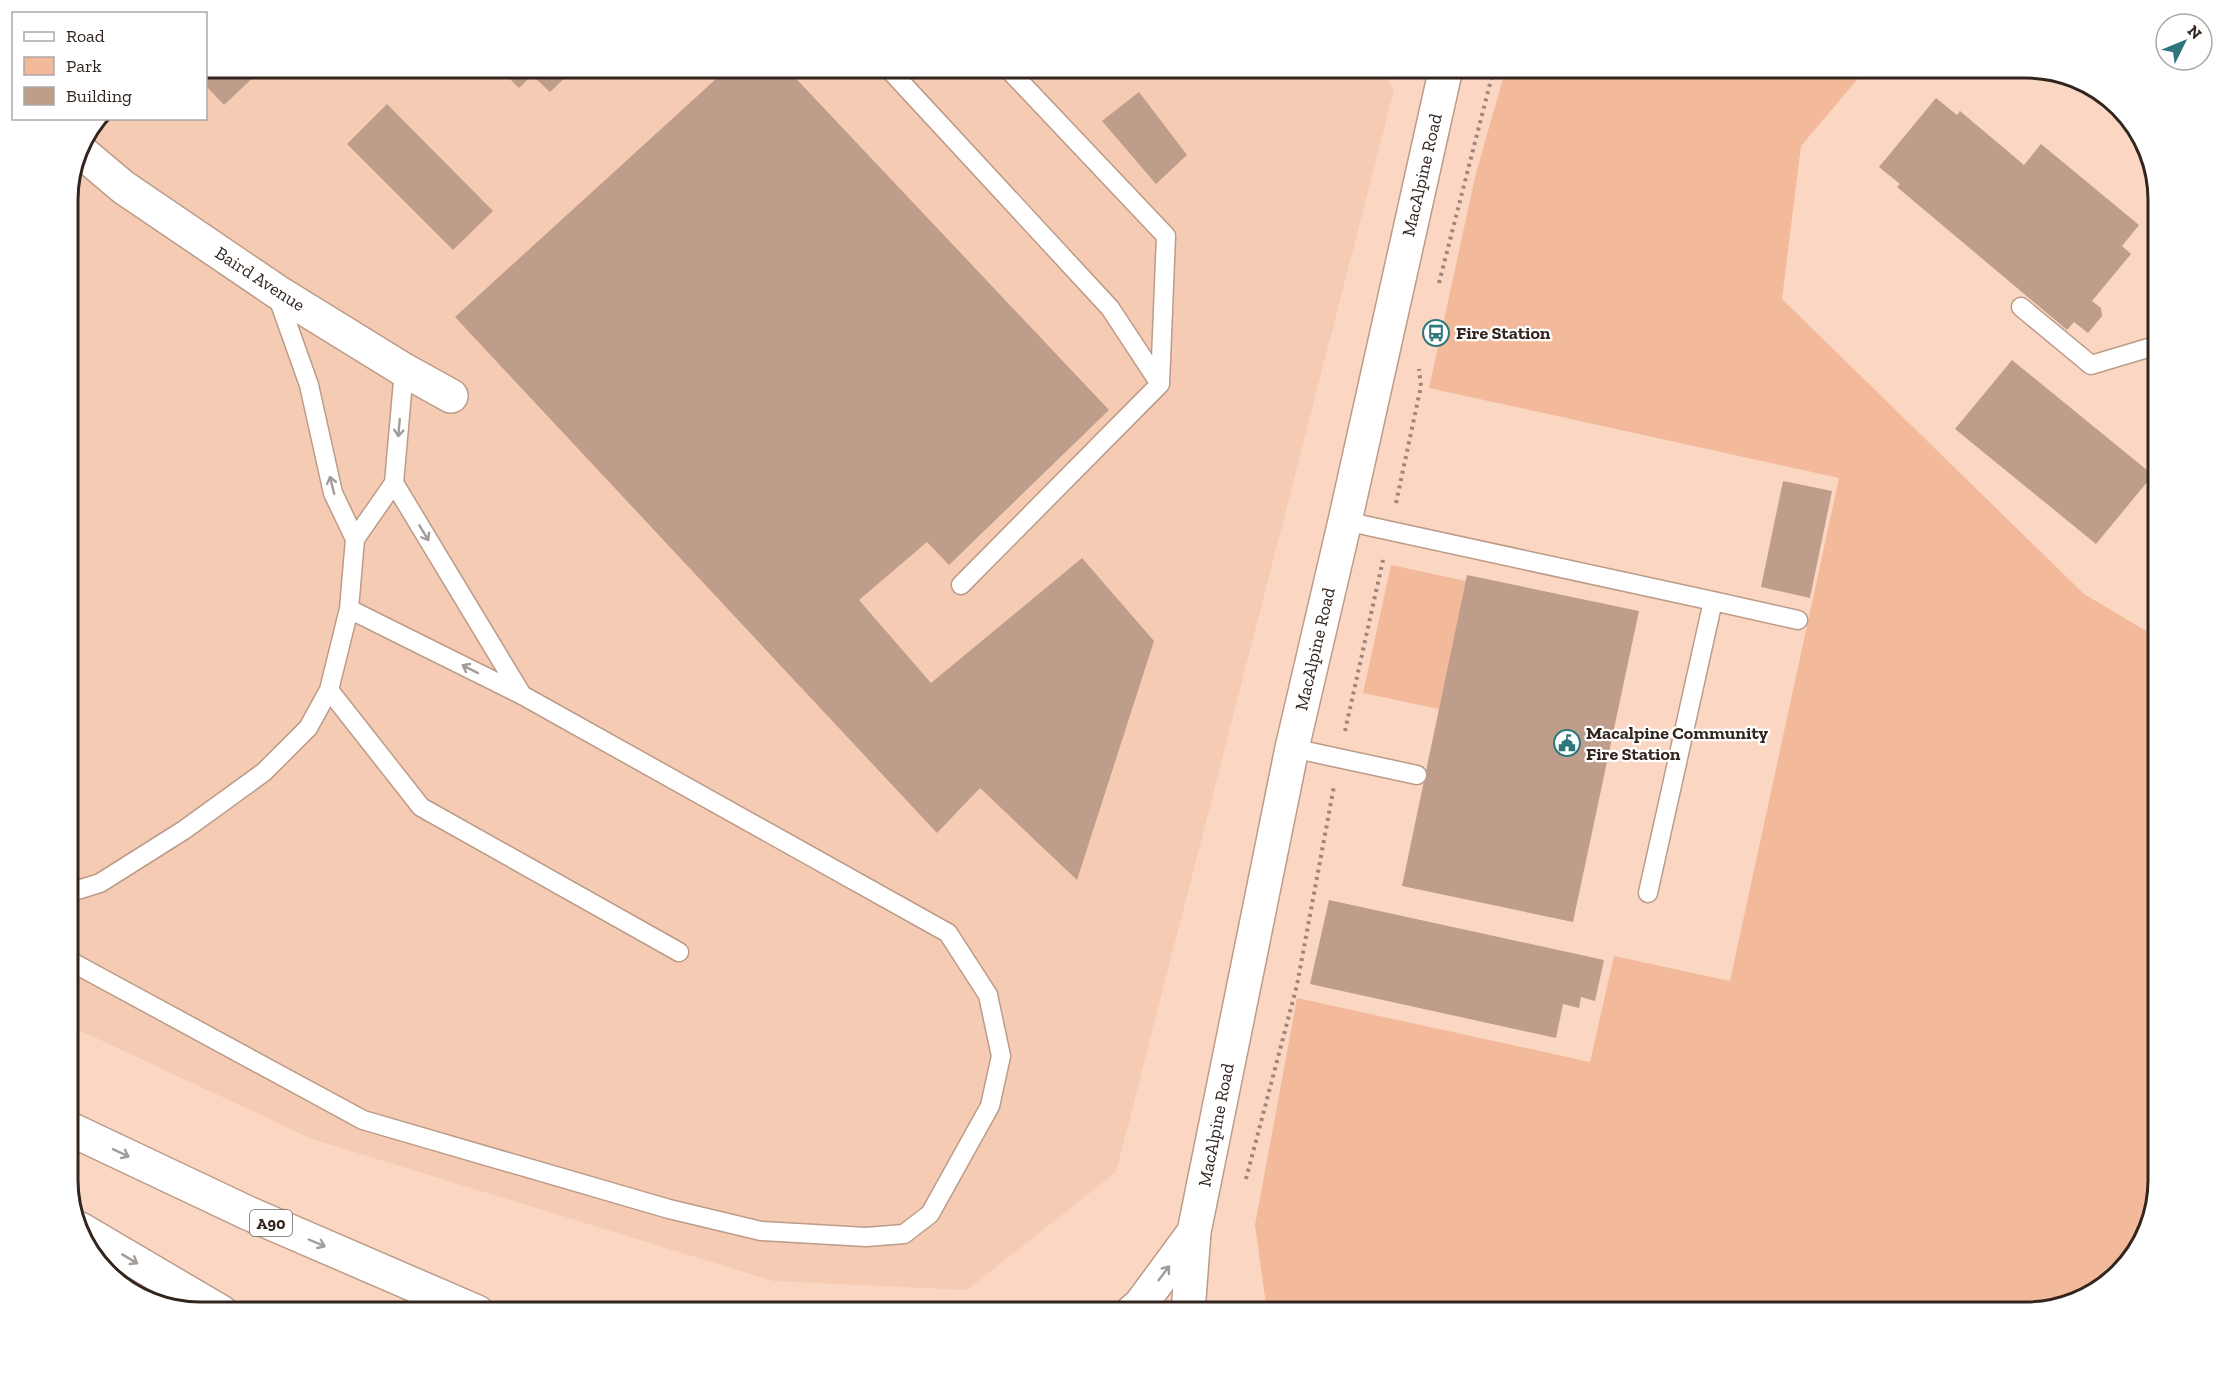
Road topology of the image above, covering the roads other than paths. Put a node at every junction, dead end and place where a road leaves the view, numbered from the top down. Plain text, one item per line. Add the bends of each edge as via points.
1 (897, 78) edge
2 (1016, 78) edge
3 (1444, 78) edge
4 (86, 156) edge
5 (276, 291) junction
6 (2021, 306) dead end
7 (2148, 348) edge
8 (404, 370) junction
9 (1160, 384) junction
10 (451, 396) dead end
11 (394, 483) junction
12 (1345, 520) junction
13 (354, 539) junction
14 (961, 585) dead end
15 (1713, 601) junction
16 (349, 609) junction
17 (1798, 620) dead end
18 (329, 690) junction
19 (522, 695) junction
20 (1292, 748) junction
21 (1417, 775) dead end
22 (78, 890) edge
23 (1648, 892) dead end
24 (679, 952) dead end
25 (78, 965) edge
26 (78, 1133) edge
27 (1194, 1232) junction
28 (92, 1236) edge
29 (204, 1302) edge
30 (454, 1302) edge
31 (1142, 1302) edge
32 (1189, 1302) edge

1 - 9 lane via 1110,308
2 - 9 lane via 1166,236
3 - 12 main road, MacAlpine Road
4 - 5 main road, Baird Avenue via 123,187
5 - 8 main road, Baird Avenue
13 -> 5 lane via 333,493 309,385
6 - 7 lane via 2091,365
8 - 10 main road, Baird Avenue
8 -> 11 lane
9 - 14 lane
11 - 13 lane
11 -> 19 lane
12 - 15 lane
12 - 20 main road, MacAlpine Road
13 - 16 lane
15 - 17 lane
15 - 23 lane
16 - 18 lane
19 -> 16 lane
18 - 22 lane via 308,728 264,772 184,830 100,883
18 - 24 lane via 421,807
19 - 25 lane via 948,933 988,996 1001,1056 990,1106 930,1214 904,1234 866,1237 761,1231 669,1209 363,1120
20 - 21 lane
20 - 27 main road, MacAlpine Road
26 -> 30 main road, A90 via 250,1214
31 -> 27 main road, MacAlpine Road
27 - 32 main road, MacAlpine Road
28 -> 29 main road

